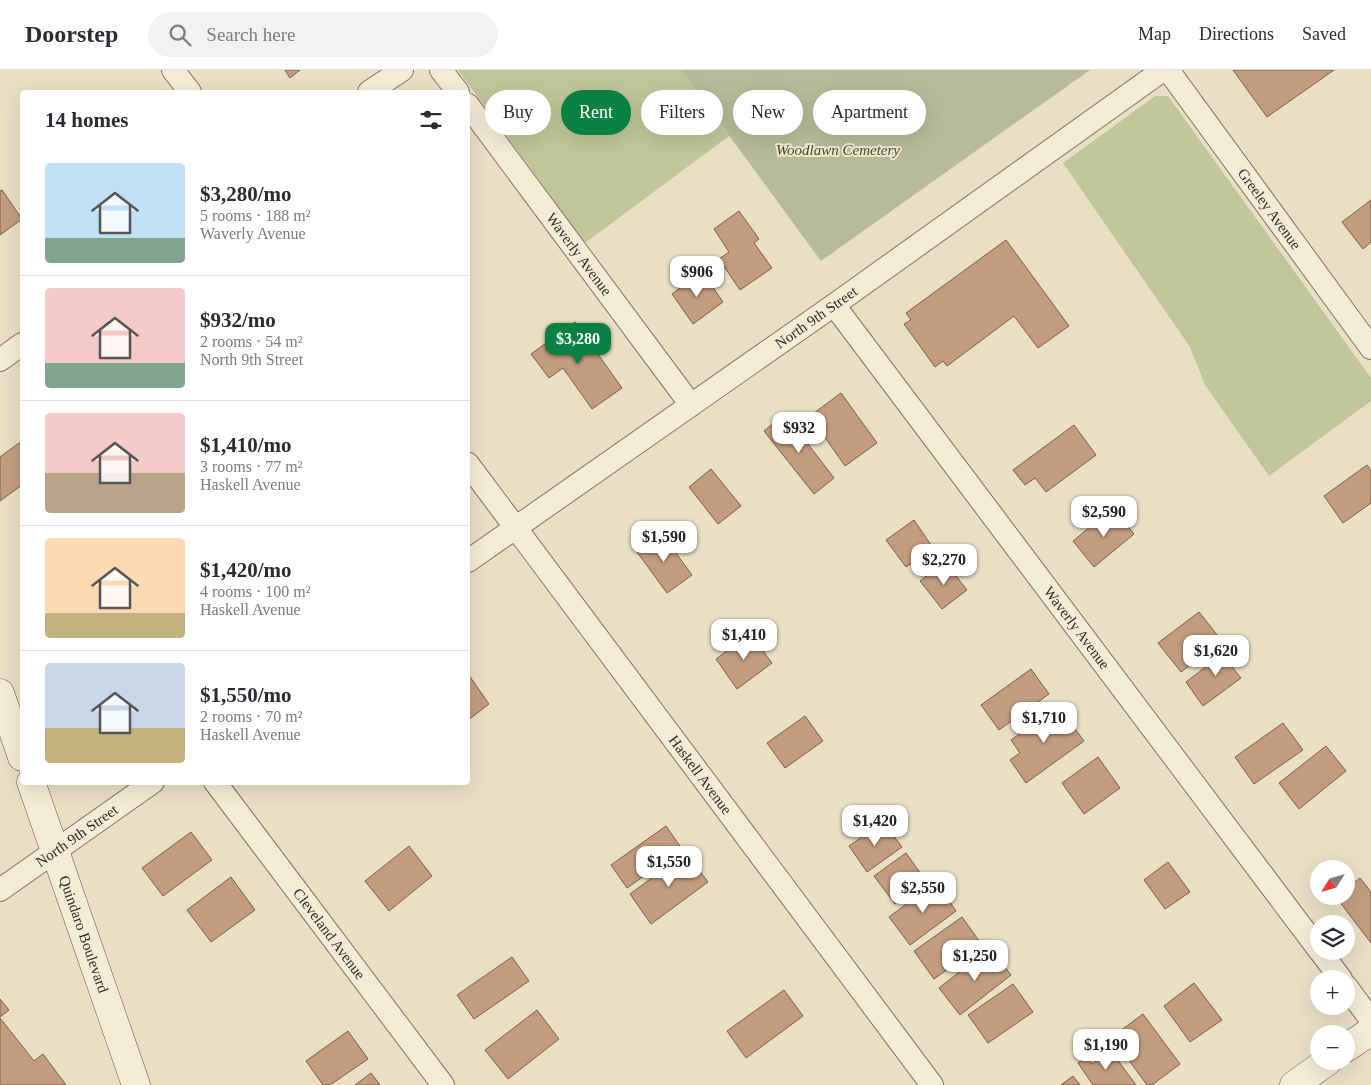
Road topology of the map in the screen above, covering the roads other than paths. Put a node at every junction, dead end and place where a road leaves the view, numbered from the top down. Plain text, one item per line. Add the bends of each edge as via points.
1 (173, 70) edge
2 (402, 70) edge
3 (442, 70) edge
4 (1163, 70) edge
5 (1168, 70) edge
6 (188, 90) edge
7 (372, 90) edge
8 (457, 90) edge
9 (470, 108) edge
10 (834, 305) junction
11 (20, 345) edge
12 (1371, 348) edge
13 (0, 360) edge
14 (691, 405) junction
15 (470, 467) edge
16 (515, 527) junction
17 (470, 559) edge
18 (0, 693) edge
19 (20, 751) edge
20 (32, 785) edge
21 (149, 785) edge
22 (217, 785) edge
23 (55, 851) junction
24 (0, 890) edge
25 (1310, 938) edge
26 (1327, 960) edge
27 (1334, 970) edge
28 (1355, 998) edge
29 (1371, 1020) edge
30 (1371, 1031) edge
31 (1355, 1042) edge
32 (1315, 1070) edge
33 (136, 1085) edge
34 (443, 1085) edge
35 (932, 1085) edge
36 (1294, 1085) edge

1 - 6 street
2 - 7 street
3 - 8 street
4 - 10 street, North 9th Street
5 - 12 street, Greeley Avenue
9 - 14 street, Waverly Avenue
10 - 14 street, North 9th Street
10 - 25 street, Waverly Avenue
11 - 13 street
14 - 16 street, North 9th Street
15 - 16 street, Haskell Avenue
16 - 17 street, North 9th Street
16 - 35 street, Haskell Avenue
18 - 19 main road
20 - 23 main road, Quindaro Boulevard
21 - 23 street, North 9th Street
22 - 34 street, Cleveland Avenue
23 - 24 street, North 9th Street
23 - 33 main road, Quindaro Boulevard
26 - 27 street, Waverly Avenue
28 - 29 street
30 - 31 main road
32 - 36 main road

